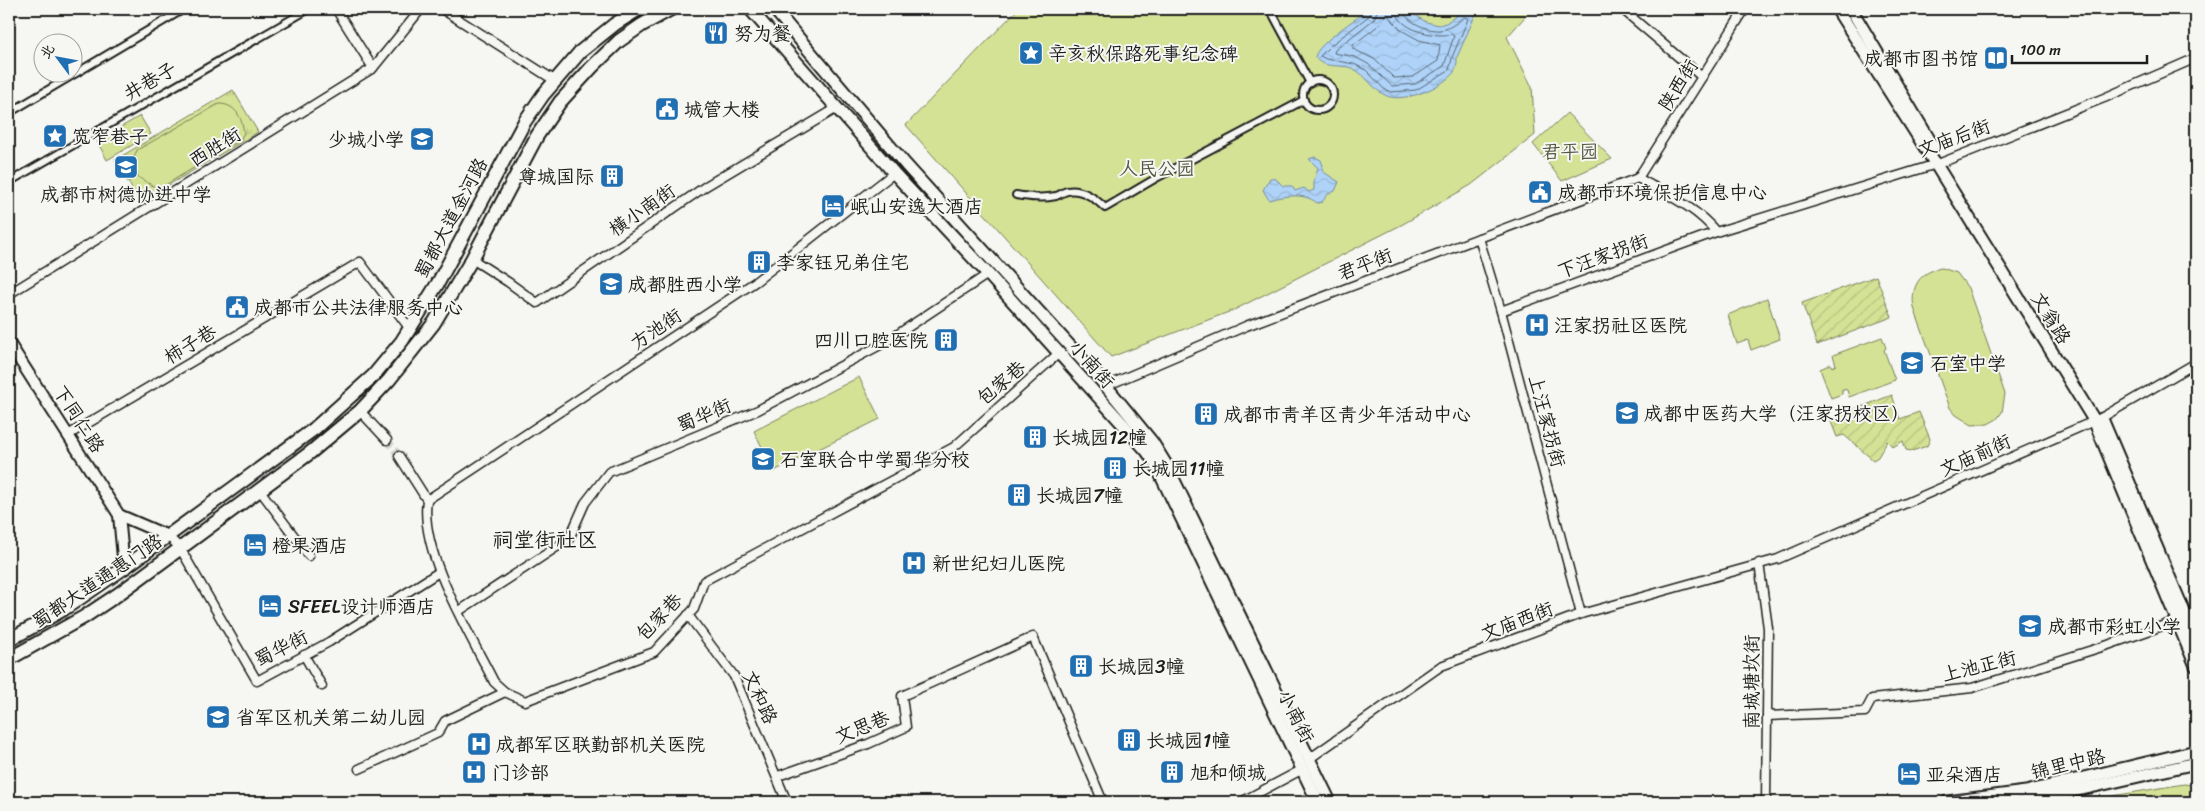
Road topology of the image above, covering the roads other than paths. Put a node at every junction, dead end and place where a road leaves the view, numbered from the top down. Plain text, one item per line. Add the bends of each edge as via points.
1 (184, 9) edge
2 (309, 9) edge
3 (336, 9) edge
4 (421, 9) edge
5 (442, 9) edge
6 (638, 9) edge
7 (671, 9) edge
8 (750, 9) edge
9 (774, 9) edge
10 (1270, 9) edge
11 (1622, 9) edge
12 (1745, 9) edge
13 (1837, 9) edge
14 (1851, 9) edge
15 (176, 11) edge
16 (2196, 58) edge
17 (373, 68) junction
18 (1702, 76) junction
19 (554, 80) junction
20 (1310, 83) junction
21 (1304, 100) junction
22 (837, 108) junction
23 (9, 113) edge
24 (1939, 162) junction
25 (894, 173) junction
26 (1638, 178) junction
27 (9, 182) edge
28 (1016, 195) dead end
29 (1716, 232) junction
30 (1479, 238) junction
31 (472, 259) junction
32 (988, 274) junction
33 (9, 294) edge
34 (1501, 311) junction
35 (410, 329) junction
36 (9, 344) edge
37 (1059, 354) junction
38 (2196, 362) edge
39 (1106, 386) junction
40 (360, 411) junction
41 (2097, 419) junction
42 (68, 435) junction
43 (387, 440) tunnel mouth
44 (399, 456) tunnel mouth
45 (259, 489) junction
46 (427, 500) junction
47 (119, 514) junction
48 (168, 536) junction
49 (180, 548) junction
50 (309, 556) dead end
51 (1759, 563) junction
52 (124, 568) junction
53 (439, 572) junction
54 (134, 583) junction
55 (459, 611) junction
56 (1581, 614) junction
57 (688, 615) junction
58 (2186, 618) edge
59 (9, 640) edge
60 (2196, 640) edge
61 (304, 655) junction
62 (9, 659) edge
63 (2196, 666) edge
64 (322, 686) dead end
65 (504, 692) junction
66 (1767, 716) junction
67 (2196, 751) edge
68 (1310, 758) junction
69 (2196, 763) edge
70 (359, 769) dead end
71 (1303, 769) junction
72 (778, 776) junction
73 (787, 802) edge
74 (1103, 802) edge
75 (1241, 802) edge
76 (1318, 802) edge
77 (1330, 802) edge
78 (1766, 802) edge
79 (1947, 802) edge
80 (2025, 802) edge

1 - 15 street
2 - 27 street, 井巷子
3 - 17 street
4 - 17 street, 西胜街
5 - 19 street
6 - 19 main road, 蜀都大道金河路 via 580,52
7 - 31 main road, 蜀都大道金河路 via 620,41 560,102 537,136
8 - 22 main road, 小南街
9 - 39 main road, 小南街 via 906,165
10 - 20 street
11 - 18 street
12 - 18 street, 陕西街
13 - 24 main road, 文翁路
14 - 24 main road, 文翁路
15 - 23 street
16 - 24 street, 文庙后街 via 2104,98
17 - 33 street, 西胜街
18 - 26 street, 陕西街
19 - 35 main road, 蜀都大道金河路 via 525,121
20 - 21 street via 1304,91
20 - 21 street via 1319,80 1328,84 1333,98 1320,110 1310,108
21 - 28 street via 1105,208 1095,198 1068,190 1056,196 1034,198
22 - 25 main road, 小南街
22 - 31 street, 横小南街 via 706,186 537,303
24 - 29 street, 文庙后街
24 - 41 main road, 文翁路
25 - 32 main road, 小南街
25 - 46 street, 方池街 via 755,282
26 - 29 street via 1695,210
26 - 30 street, 君平街
29 - 34 street, 下汪家拐街
30 - 34 street, 上汪家拐街
30 - 39 street, 君平街 via 1246,326
31 - 40 main road, 蜀都大道金河路 via 434,323
32 - 37 main road, 小南街
32 - 55 street, 蜀华街 via 886,342 758,410 609,472 585,503 569,539
34 - 56 street, 上汪家拐街
35 - 42 street, 柿子巷 via 360,262
35 - 48 main road, 蜀都大道金河路 via 373,376 320,424
36 - 42 street, 下同仁路
37 - 57 street, 包家巷 via 954,447 704,581 694,609
37 - 71 main road, 小南街 via 1155,463
38 - 41 street, 文庙前街
39 - 68 main road, 小南街 via 1152,442 1168,468
40 - 43 street
40 - 45 main road, 蜀都大道金河路
41 - 51 street, 文庙前街 via 1778,559
41 - 58 main road, 文翁路
42 - 47 street, 下同仁路
44 - 46 street
45 - 49 main road, 蜀都大道金河路
45 - 50 street
46 - 53 street via 424,515
47 - 48 street
47 - 52 street, 下同仁路
48 - 49 street, 蜀华街
48 - 52 main road, 蜀都大道金河路
48 - 54 main road
49 - 54 main road, 蜀都大道通惠门路
49 - 61 street, 蜀华街 via 257,681
51 - 56 street, 文庙西街
51 - 66 street, 南城塘坎街 via 1768,628
52 - 59 main road, 蜀都大道通惠门路 via 64,609
53 - 55 street
53 - 61 street, 蜀华街
54 - 62 main road, 蜀都大道通惠门路 via 84,617
55 - 65 street via 494,682
56 - 68 street, 文庙西街 via 1441,666
57 - 65 street, 包家巷 via 654,652 525,701
57 - 72 street, 文和路 via 734,676
58 - 60 main road, 文翁路
58 - 63 main road, 文翁路
58 - 66 street, 上池正街 via 1972,688 1872,699 1865,712
61 - 64 street
65 - 70 street via 445,721 438,733
66 - 78 street, 南城塘坎街
67 - 79 main road, 锦里中路 via 2026,792
68 - 77 main road, 小南街
69 - 80 main road, 锦里中路
71 - 75 street
71 - 76 main road, 小南街
72 - 73 street, 文和路
72 - 74 street, 文思巷 via 906,727 902,696 1033,637

